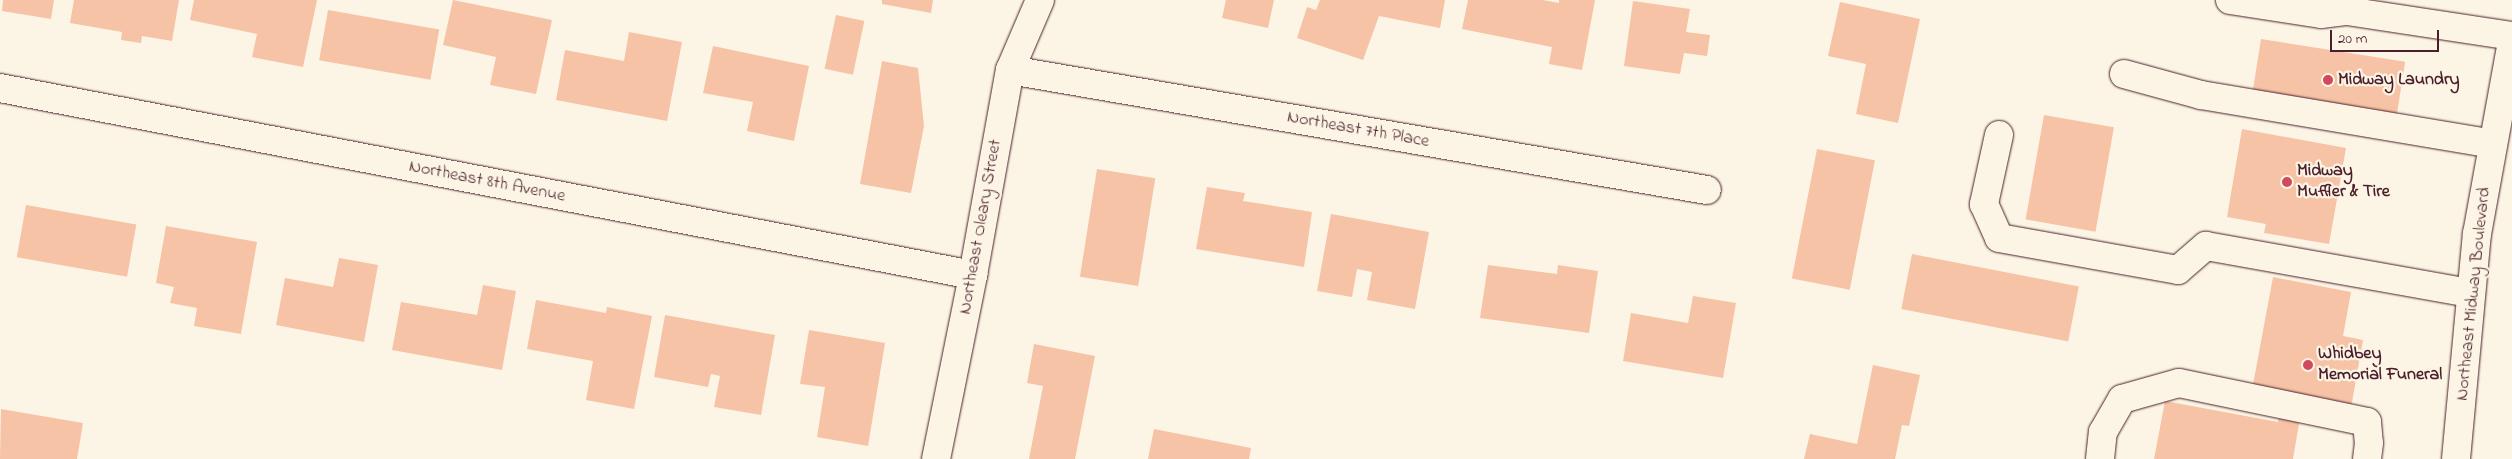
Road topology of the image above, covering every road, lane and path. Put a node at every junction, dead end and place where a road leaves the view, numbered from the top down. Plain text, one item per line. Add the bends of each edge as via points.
1 (1040, 0) edge
2 (2230, 0) edge
3 (2321, 0) edge
4 (2344, 4) edge
5 (2512, 36) edge
6 (2512, 41) edge
7 (1010, 70) junction
8 (2124, 74) dead end
9 (0, 88) edge
10 (1999, 135) dead end
11 (2493, 144) junction
12 (1707, 190) dead end
13 (973, 275) junction
14 (2471, 293) junction
15 (936, 459) edge
16 (2100, 459) edge
17 (2367, 459) edge
18 (2456, 459) edge

1 - 7 street, Northeast Oleary Street
2 - 4 street via 2321,14
3 - 4 street
4 - 5 street
6 - 11 street, Northeast Midway Boulevard
7 - 12 street, Northeast 7th Place
7 - 13 street, Northeast Oleary Street
8 - 11 street via 2201,95
9 - 13 street, Northeast 8th Avenue
10 - 14 street via 1984,204 1999,238 2178,270 2206,246
11 - 14 street, Northeast Midway Boulevard via 2477,234
13 - 15 street, Northeast Oleary Street
14 - 18 street, Northeast Midway Boulevard
16 - 17 street via 2103,432 2122,399 2179,383 2367,422

